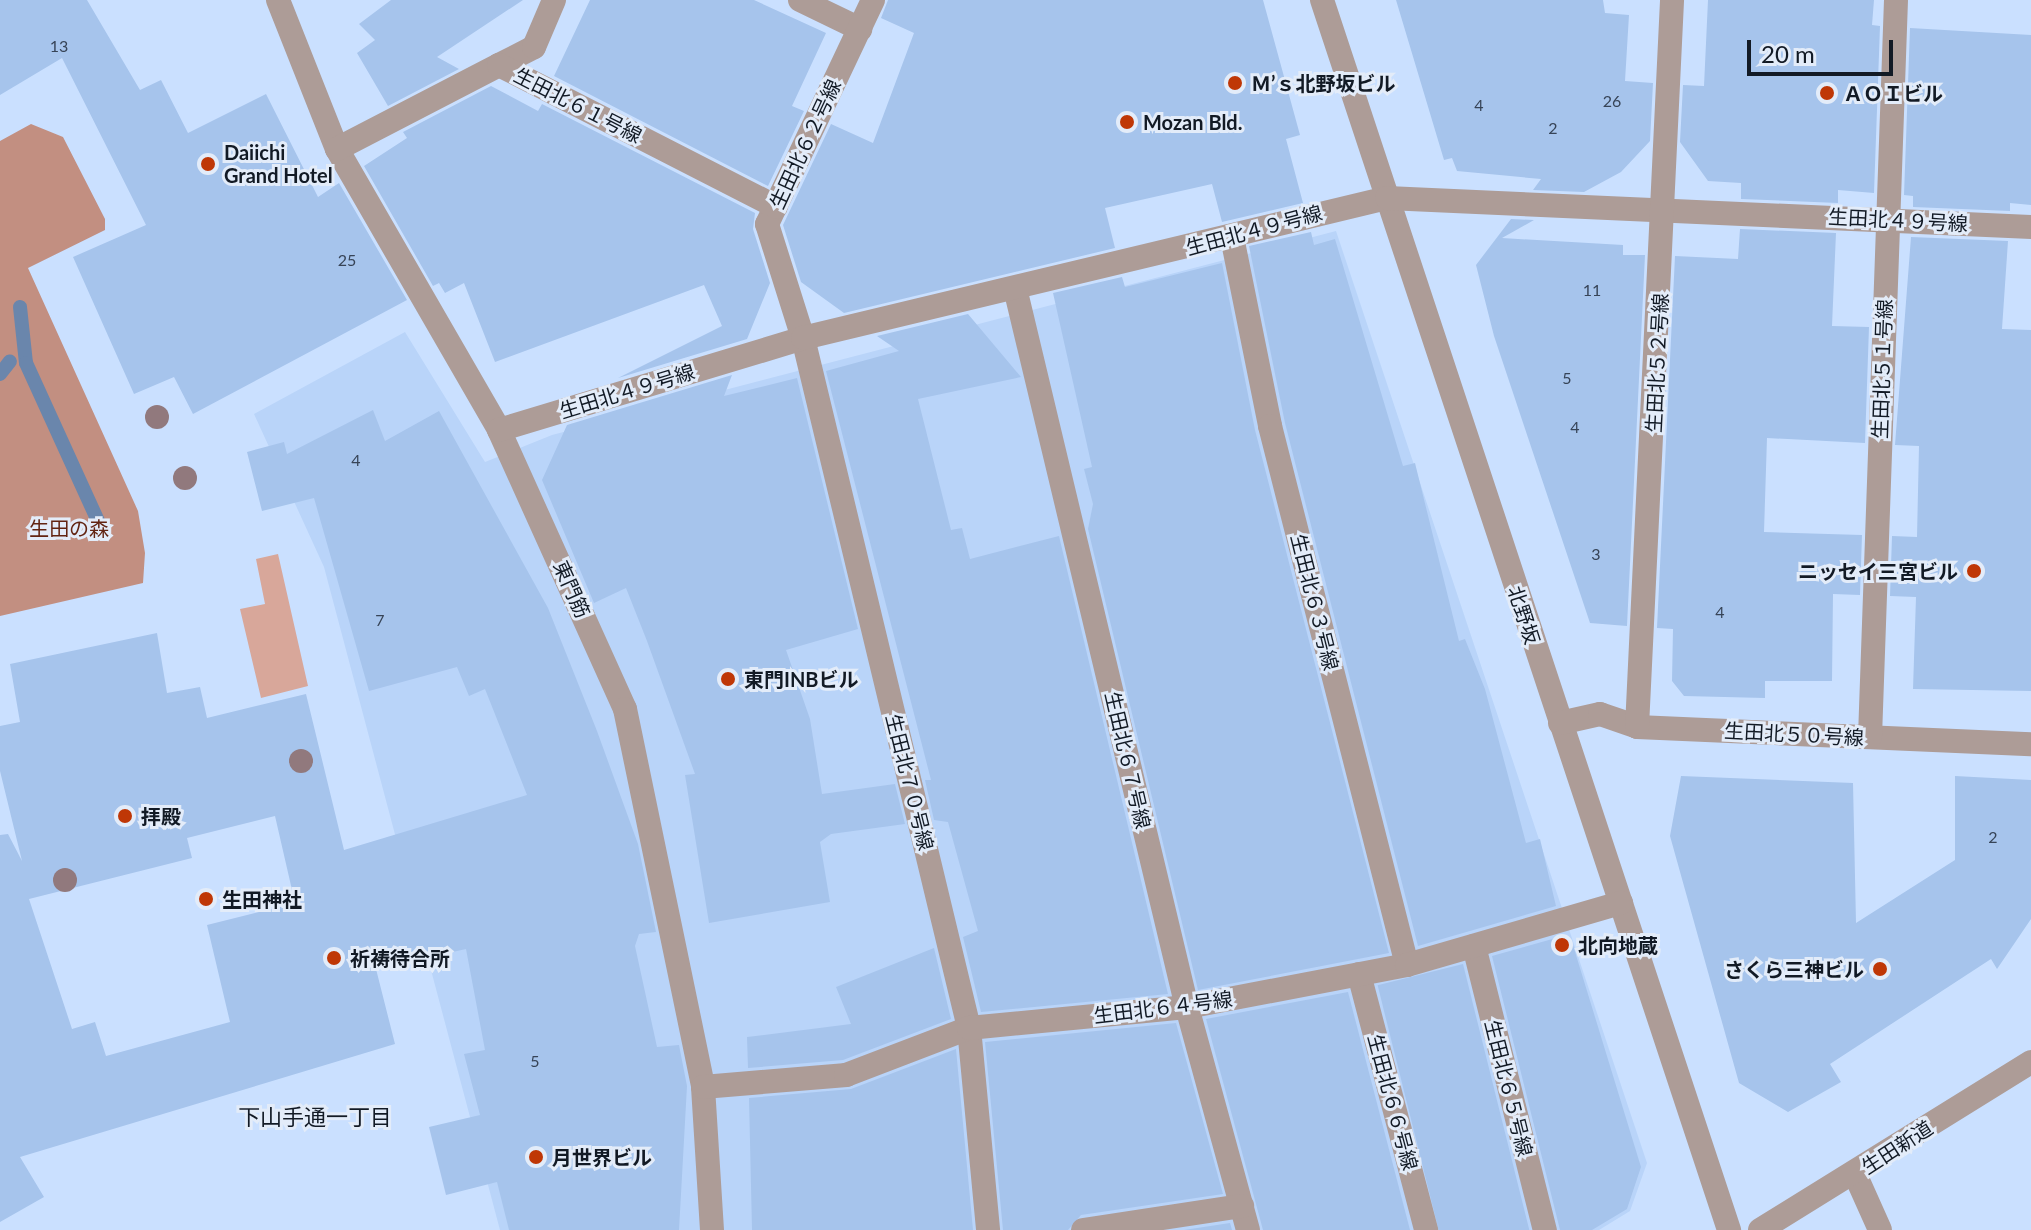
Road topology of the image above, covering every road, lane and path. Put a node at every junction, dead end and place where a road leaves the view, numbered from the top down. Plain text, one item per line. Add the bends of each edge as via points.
1 (278, 0) edge
2 (554, 0) edge
3 (800, 0) edge
4 (873, 0) edge
5 (1322, 0) edge
6 (1672, 0) edge
7 (1896, 0) edge
8 (860, 29) junction
9 (499, 65) junction
10 (337, 149) junction
11 (1387, 198) junction
12 (776, 207) junction
13 (1665, 211) junction
14 (1887, 219) junction
15 (2031, 227) edge
16 (1232, 237) junction
17 (1015, 288) junction
18 (803, 338) junction
19 (499, 430) junction
20 (1560, 723) junction
21 (1637, 727) junction
22 (1870, 737) junction
23 (2031, 744) edge
24 (1621, 903) junction
25 (1474, 946) junction
26 (1407, 965) junction
27 (1359, 974) junction
28 (1187, 1007) junction
29 (969, 1028) junction
30 (2031, 1062) edge
31 (703, 1087) junction
32 (1855, 1174) junction
33 (1245, 1218) edge
34 (1096, 1229) edge
35 (712, 1230) edge
36 (988, 1230) edge
37 (1426, 1230) edge
38 (1545, 1230) edge
39 (1729, 1230) edge
40 (1760, 1230) edge
41 (1880, 1230) edge

1 - 10 street, 東門筋
2 - 9 street via 534,47
3 - 8 street
4 - 8 street, 生田北６２号線
5 - 11 street, 北野坂
6 - 13 street, 生田北５２号線
7 - 14 street, 生田北５１号線
8 - 12 street, 生田北６２号線
9 - 10 street, 生田北６１号線
9 - 12 street, 生田北６１号線
10 - 19 street, 東門筋
11 - 13 street, 生田北４９号線
11 - 16 street, 生田北４９号線
11 - 20 street, 北野坂
12 - 18 street, 生田北６２号線 via 767,224
13 - 14 street, 生田北４９号線
13 - 21 street, 生田北５２号線
14 - 15 street, 生田北４９号線
14 - 22 street, 生田北５１号線
16 - 17 street, 生田北４９号線
16 - 26 street, 生田北６３号線 via 1270,426
17 - 18 street, 生田北４９号線
17 - 28 street, 生田北６７号線
18 - 19 street, 生田北４９号線
18 - 29 street, 生田北７０号線
19 - 31 street, 東門筋 via 625,709
20 - 21 street, 生田北５０号線 via 1600,714
20 - 24 street, 北野坂
21 - 22 street, 生田北５０号線
22 - 23 street, 生田北５０号線
24 - 25 street, 生田北６４号線
24 - 39 street, 北野坂
25 - 26 street, 生田北６４号線
25 - 38 street, 生田北６５号線
26 - 27 street, 生田北６４号線
27 - 28 street, 生田北６４号線
27 - 37 street, 生田北６６号線
28 - 29 street, 生田北６４号線
28 - 33 street, 生田北６７号線
29 - 31 street, 生田北６４号線 via 846,1075
29 - 36 street, 生田北７０号線
30 - 32 street, 生田新道
31 - 35 street, 東門筋
32 - 40 street, 生田新道
32 - 41 street
33 - 34 street

